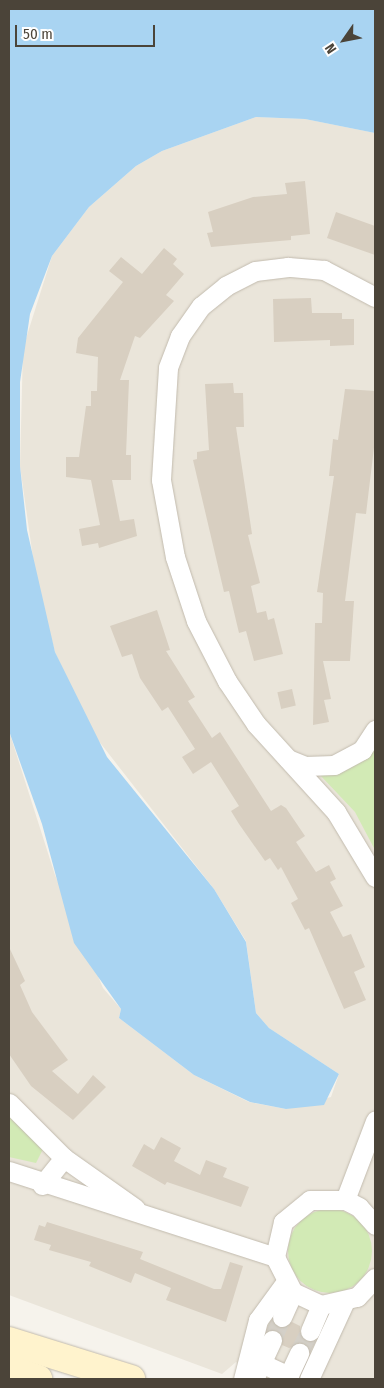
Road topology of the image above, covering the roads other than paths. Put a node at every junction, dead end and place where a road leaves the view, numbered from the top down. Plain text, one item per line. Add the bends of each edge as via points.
1 (375, 297) edge
2 (375, 730) edge
3 (285, 757) junction
4 (375, 877) edge
5 (9, 1103) edge
6 (375, 1121) edge
7 (64, 1158) junction
8 (9, 1171) edge
9 (42, 1185) junction
10 (345, 1200) junction
11 (146, 1216) junction
12 (375, 1225) edge
13 (275, 1257) junction
14 (289, 1287) junction
15 (373, 1287) edge
16 (344, 1303) junction
17 (321, 1305) junction
18 (282, 1317) tunnel mouth
19 (310, 1330) tunnel mouth
20 (272, 1340) tunnel mouth
21 (9, 1341) edge
22 (299, 1353) tunnel mouth
23 (9, 1369) edge
24 (257, 1371) edge
25 (288, 1378) edge
26 (38, 1379) edge
27 (131, 1379) edge
28 (243, 1379) edge
29 (309, 1379) edge

1 - 3 street via 324,270 288,267 255,271 226,286 201,306 180,336 168,368 161,480 175,557 196,621 227,681
2 - 3 street via 362,750 334,765 305,766
3 - 4 street via 336,812
5 - 7 street
6 - 10 street
7 - 9 street
7 - 11 street
8 - 9 street
9 - 11 street
10 - 12 street via 359,1207
10 - 13 street via 310,1200 295,1209 276,1239
11 - 13 street
13 - 14 street
14 - 17 street
14 - 18 street
14 - 28 street via 258,1320
15 - 16 street
16 - 17 street
16 - 29 street
17 - 19 street
20 - 24 street
21 - 27 street
22 - 25 street
23 - 26 street
24 - 25 street

